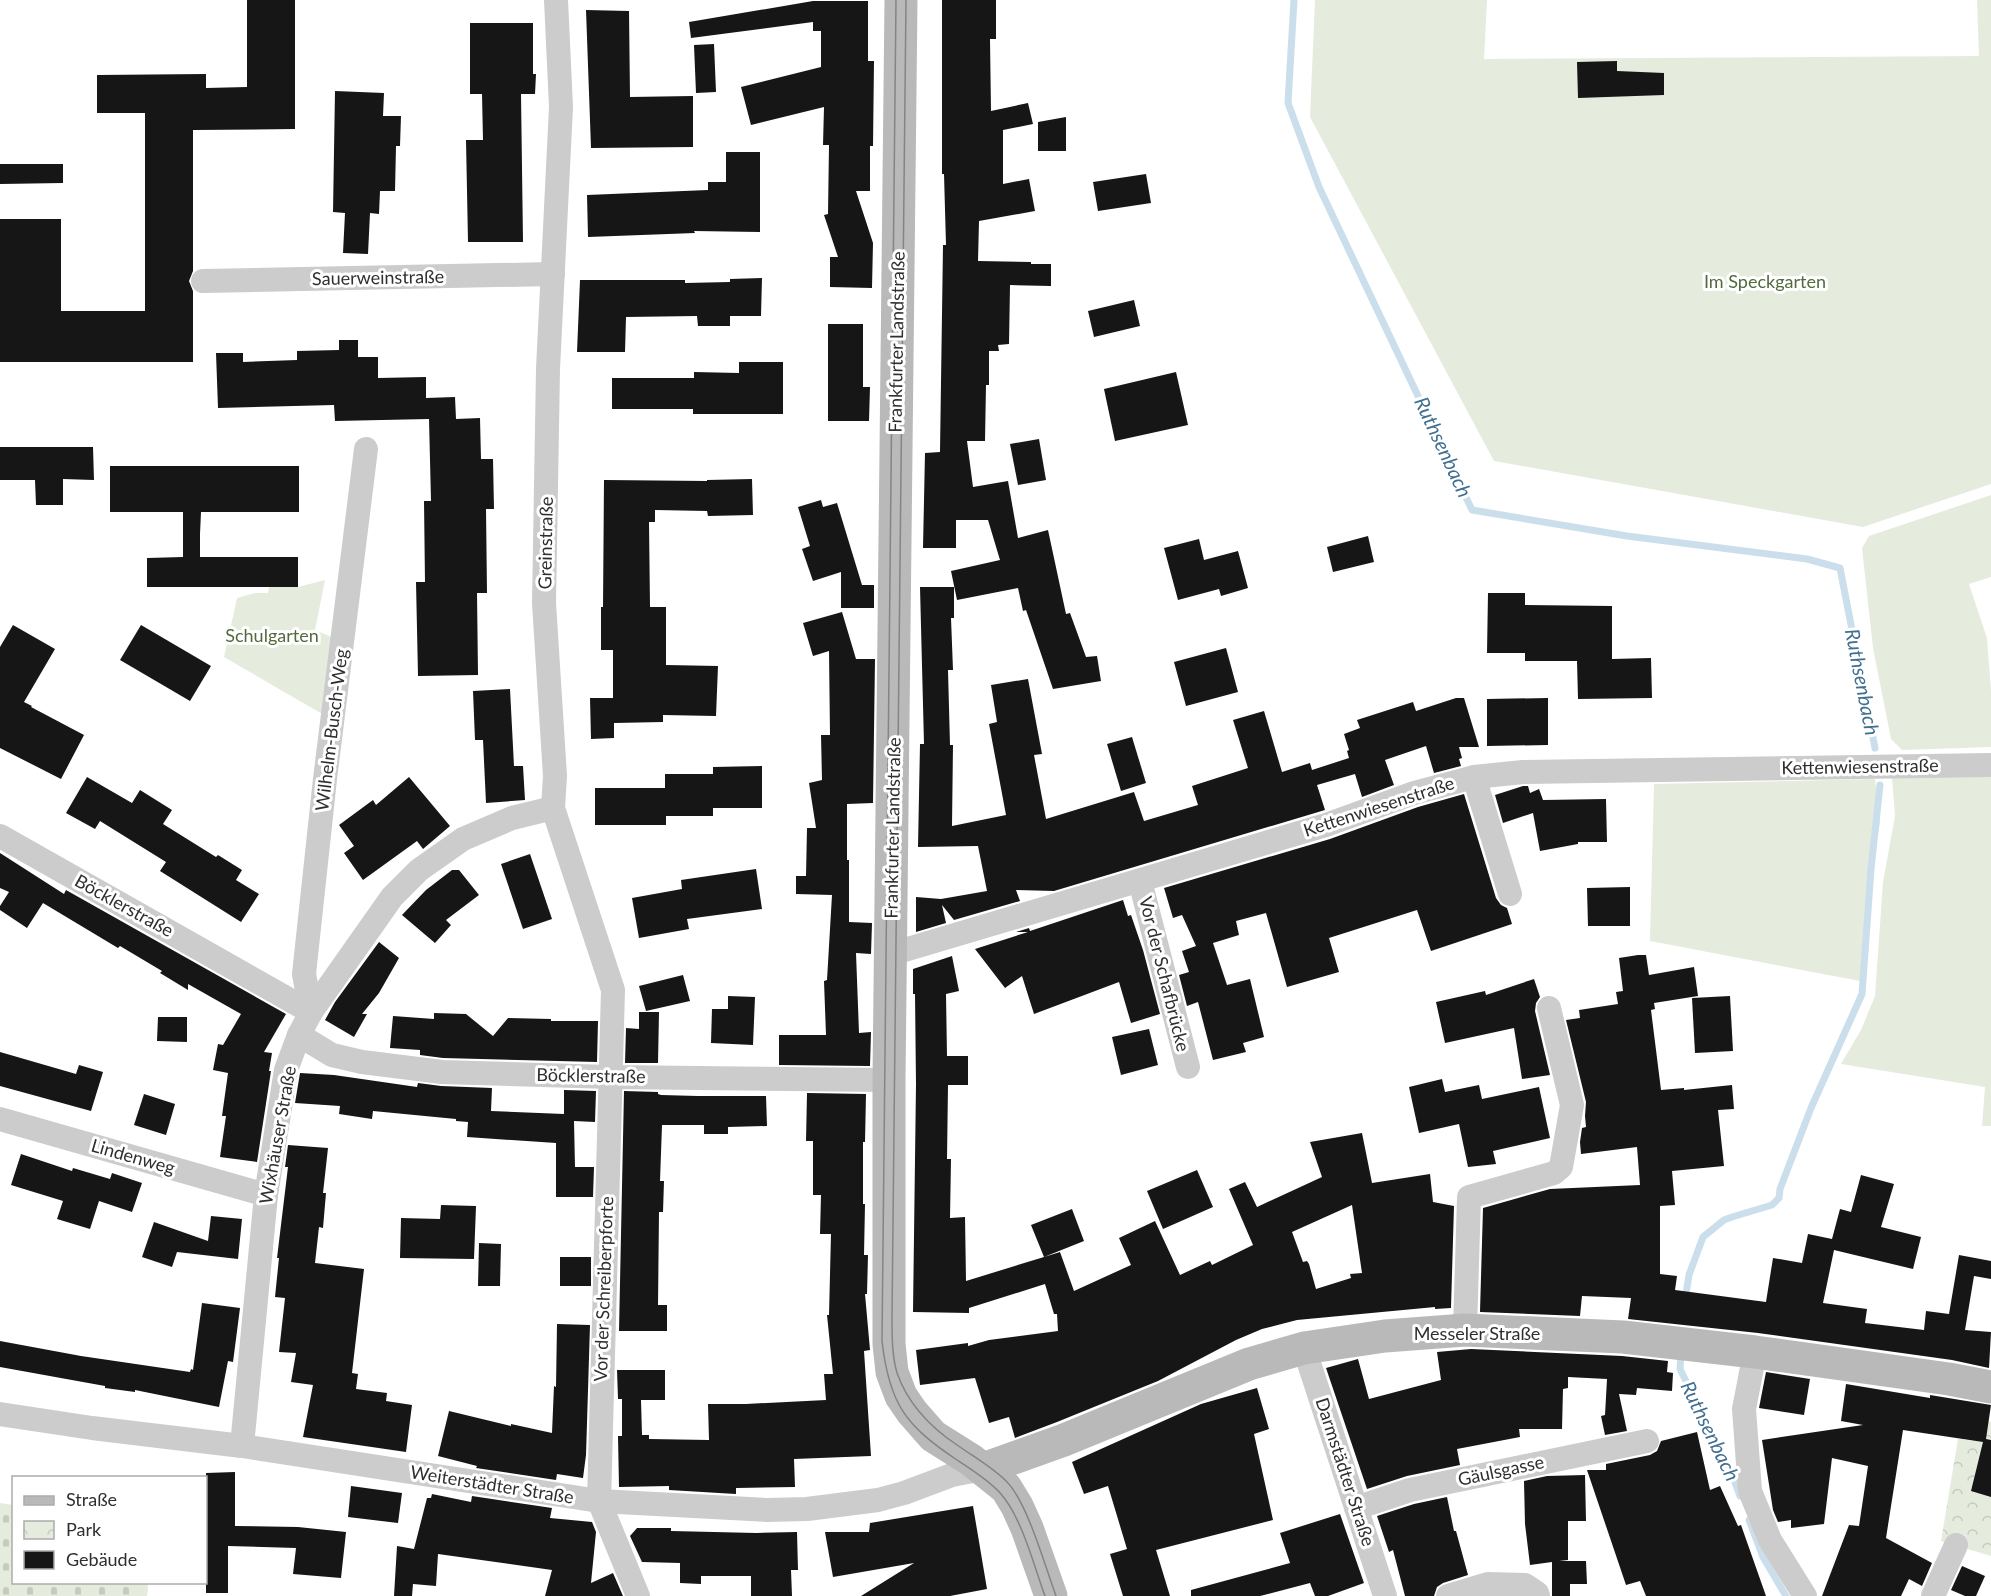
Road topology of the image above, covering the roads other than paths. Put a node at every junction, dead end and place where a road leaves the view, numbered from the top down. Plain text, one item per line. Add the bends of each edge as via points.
1 (555, 0) edge
2 (901, 0) edge
3 (553, 274) junction
4 (203, 282) dead end
5 (366, 449) dead end
6 (1991, 765) edge
7 (1474, 777) junction
8 (553, 808) junction
9 (0, 836) edge
10 (1140, 881) junction
11 (1510, 894) dead end
12 (891, 954) junction
13 (1549, 1008) dead end
14 (311, 1012) junction
15 (299, 1035) junction
16 (1188, 1067) dead end
17 (610, 1077) junction
18 (889, 1080) junction
19 (0, 1119) edge
20 (266, 1195) junction
21 (1466, 1330) junction
22 (1304, 1348) junction
23 (1755, 1352) junction
24 (1991, 1387) edge
25 (0, 1414) edge
26 (1647, 1441) dead end
27 (242, 1446) junction
28 (982, 1469) junction
29 (599, 1501) junction
30 (1356, 1508) junction
31 (1956, 1545) dead end
32 (638, 1596) edge
33 (1051, 1596) edge
34 (1385, 1596) edge
35 (1448, 1596) edge
36 (1538, 1596) edge
37 (1805, 1596) edge
38 (1933, 1596) edge

1 - 3 street, Greinstraße via 561,107
2 - 12 street, Frankfurter Landstraße
3 - 4 street, Sauerweinstraße
3 - 8 street, Greinstraße via 544,603 555,776
5 - 14 street, Wilhelm-Busch-Weg via 304,974
6 - 7 street, Kettenwiesenstraße via 1523,772
7 - 10 street, Kettenwiesenstraße
7 - 11 street
8 - 14 street, Wixhäuser Straße via 512,818 463,839 419,870 393,897
8 - 17 street, Greinstraße via 613,990
9 - 14 street, Böcklerstraße
10 - 12 street, Kettenwiesenstraße
10 - 16 street, Vor der Schafbrücke
12 - 18 street, Frankfurter Landstraße
13 - 21 street via 1572,1105 1561,1167 1554,1173 1469,1197
14 - 15 street, Wixhäuser Straße
15 - 17 street, Böcklerstraße via 332,1055 362,1062 442,1072
15 - 20 street, Wixhäuser Straße via 286,1070
17 - 18 street, Böcklerstraße
17 - 29 street, Vor der Schreiberpforte
18 - 28 street, Frankfurter Landstraße via 887,1318 892,1372 901,1396 933,1436
19 - 20 street, Lindenweg
20 - 27 street, Wixhäuser Straße
21 - 22 street, Messeler Straße
21 - 23 street, Messeler Straße via 1623,1337
22 - 28 street, Messeler Straße via 1249,1364 1064,1440
22 - 30 street, Darmstädter Straße
23 - 24 street, Messeler Straße
23 - 37 street via 1744,1409 1750,1491 1770,1540
25 - 27 street, Weiterstädter Straße
26 - 30 street, Gäulsgasse via 1410,1490
27 - 29 street, Weiterstädter Straße
28 - 29 street, Weiterstädter Straße via 942,1478 895,1496 844,1506 767,1509
28 - 33 street, Frankfurter Landstraße via 1006,1488 1017,1506
29 - 32 street
30 - 34 street, Darmstädter Straße
31 - 38 street
35 - 36 street via 1488,1584 1526,1585

